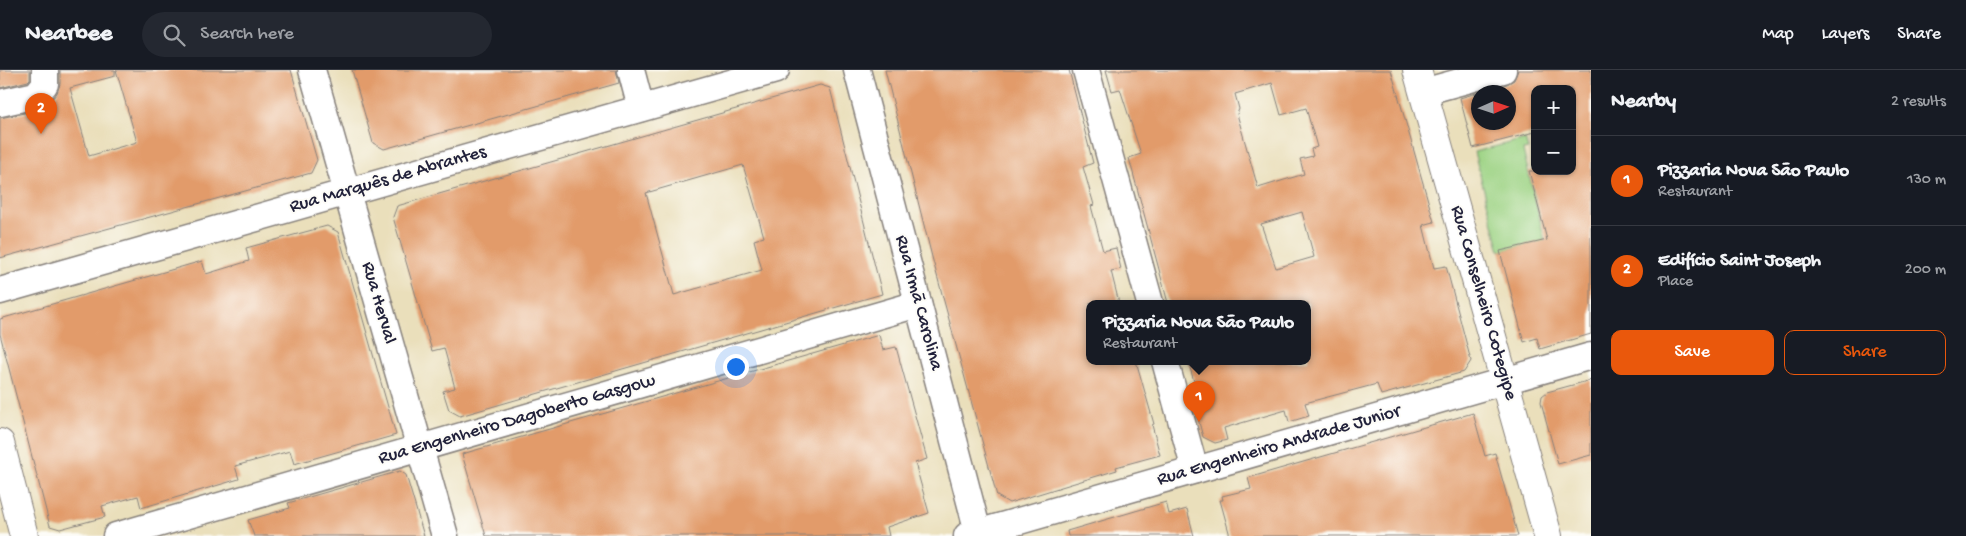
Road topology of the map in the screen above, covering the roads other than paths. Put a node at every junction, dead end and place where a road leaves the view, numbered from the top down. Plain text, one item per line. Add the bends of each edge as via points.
1 (45, 70) edge
2 (312, 70) edge
3 (631, 70) edge
4 (776, 70) edge
5 (856, 70) edge
6 (1086, 70) edge
7 (1503, 70) edge
8 (1420, 81) edge
9 (0, 103) edge
10 (641, 108) junction
11 (346, 192) junction
12 (0, 291) edge
13 (1149, 300) edge
14 (918, 304) junction
15 (1591, 356) edge
16 (1166, 365) edge
17 (1505, 382) junction
18 (0, 444) edge
19 (420, 448) junction
20 (1195, 470) junction
21 (975, 535) edge
22 (24, 536) edge
23 (116, 536) edge
24 (445, 536) edge
25 (1548, 536) edge

1 - 9 street via 45,84 36,95
2 - 11 street, Rua Herval
3 - 10 street
4 - 10 street, Rua Marquês de Abrantes
5 - 14 street, Rua Irmã Carolina
6 - 13 street
7 - 8 street
8 - 17 street, Rua Conselheiro Cotegipe
10 - 11 street, Rua Marquês de Abrantes
11 - 12 street, Rua Marquês de Abrantes
11 - 19 street, Rua Herval
14 - 19 street, Rua Engenheiro Dagoberto Gasgow
14 - 21 street, Rua Irmã Carolina
15 - 17 street, Rua Engenheiro Andrade Junior
16 - 20 street
17 - 20 street, Rua Engenheiro Andrade Junior
17 - 25 street, Rua Conselheiro Cotegipe
18 - 22 street
19 - 23 street, Rua Engenheiro Dagoberto Gasgow
19 - 24 street, Rua Herval
20 - 21 street, Rua Engenheiro Andrade Junior

